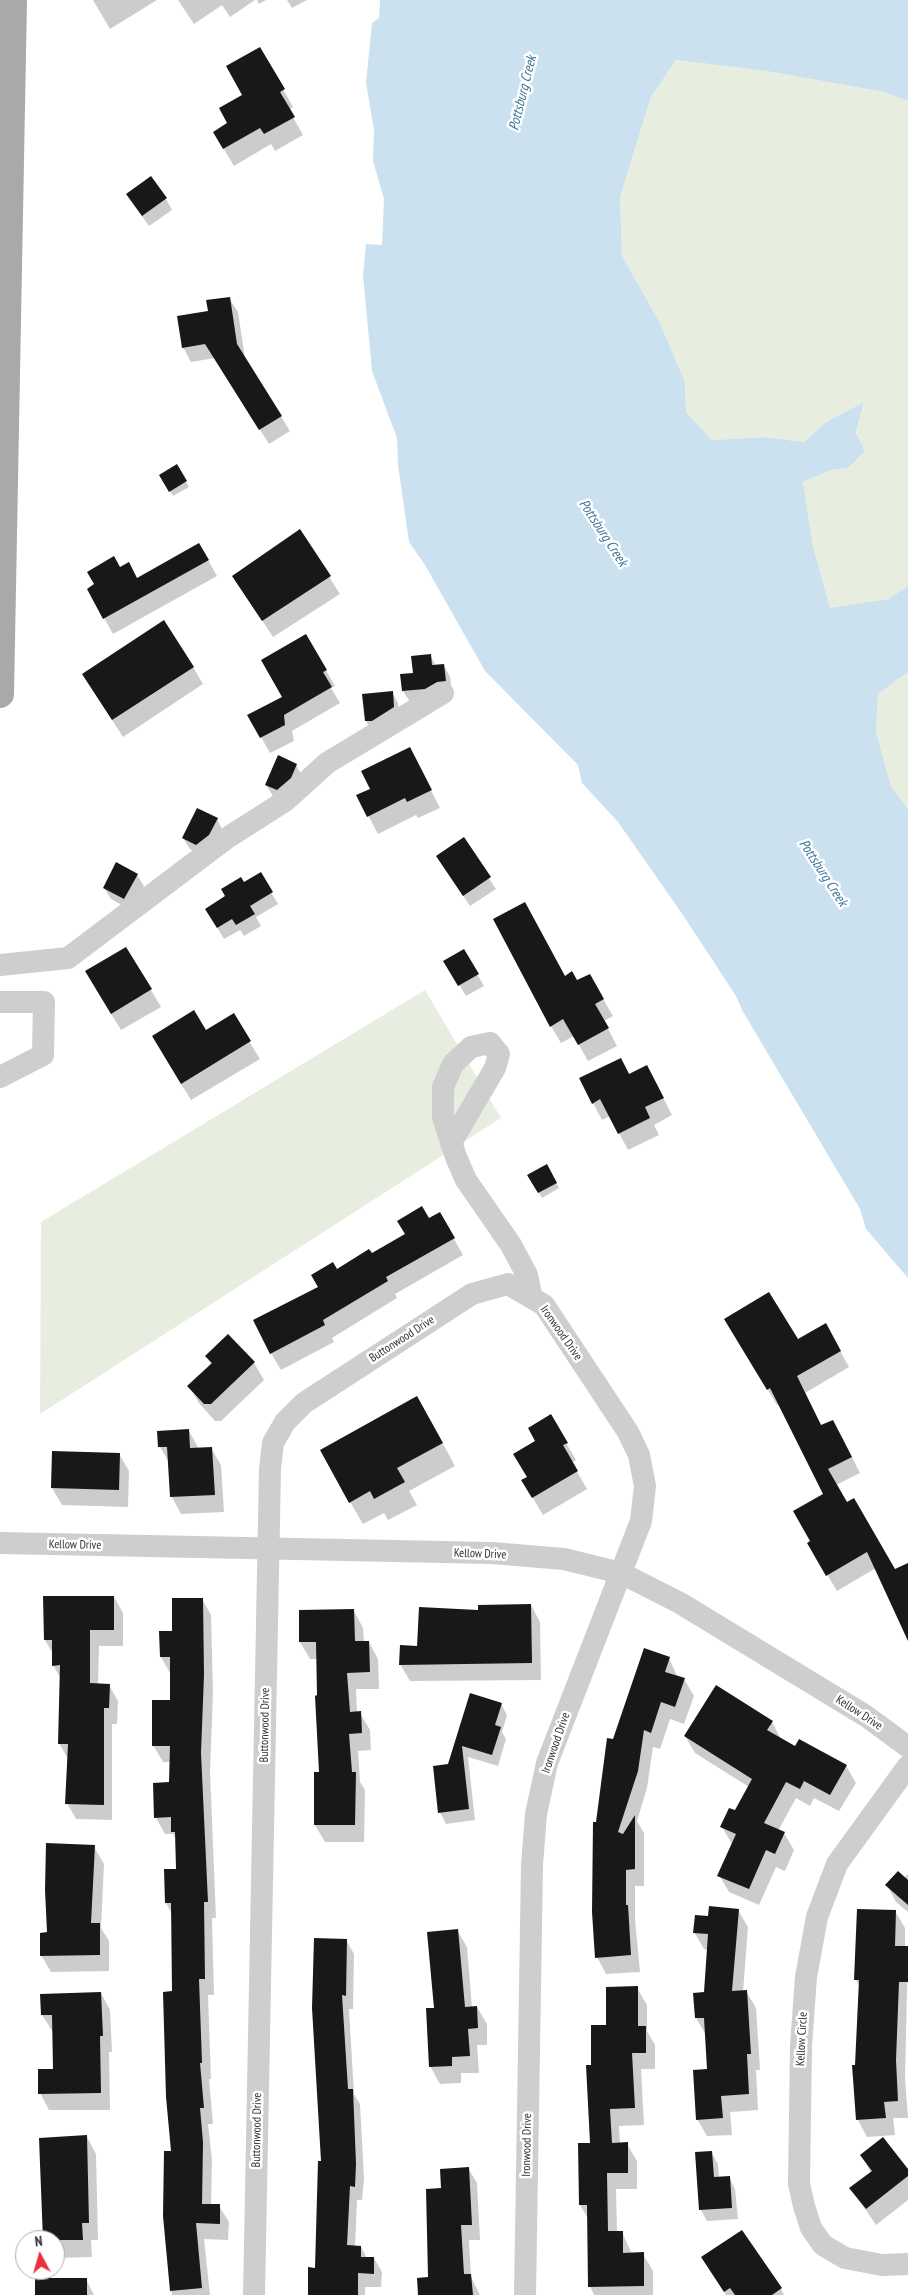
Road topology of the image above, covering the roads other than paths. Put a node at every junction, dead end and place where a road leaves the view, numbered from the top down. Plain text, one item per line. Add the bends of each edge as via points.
1 (13, 0) edge
2 (443, 693) dead end
3 (0, 694) edge
4 (0, 965) edge
5 (0, 1002) edge
6 (0, 1078) edge
7 (452, 1143) dead end
8 (508, 1284) joint
9 (532, 1298) junction
10 (0, 1543) edge
11 (269, 1550) junction
12 (621, 1573) junction
13 (908, 1747) edge
14 (908, 1766) edge
15 (908, 2264) edge
16 (254, 2295) edge
17 (525, 2295) edge

1 - 3 main road
2 - 4 street via 326,763 285,801 227,838 68,958
5 - 6 street via 44,1002 43,1055
7 - 9 street via 466,1180 511,1245 527,1275
8 - 9 street, Ironwood Drive
8 - 11 street, Buttonwood Drive via 472,1294 304,1403 285,1422 273,1443
9 - 12 street, Ironwood Drive via 544,1305 628,1432 639,1454 645,1486 641,1521
10 - 11 street, Kellow Drive
11 - 12 street, Kellow Drive via 492,1553 564,1559
11 - 16 street, Buttonwood Drive
12 - 13 street, Kellow Drive via 680,1603 866,1716
12 - 17 street, Ironwood Drive via 547,1762 536,1814 532,1864
14 - 15 street, Kellow Circle via 837,1864 817,1917 806,1977 802,2036 799,2184 812,2228 823,2245 845,2258 882,2265

